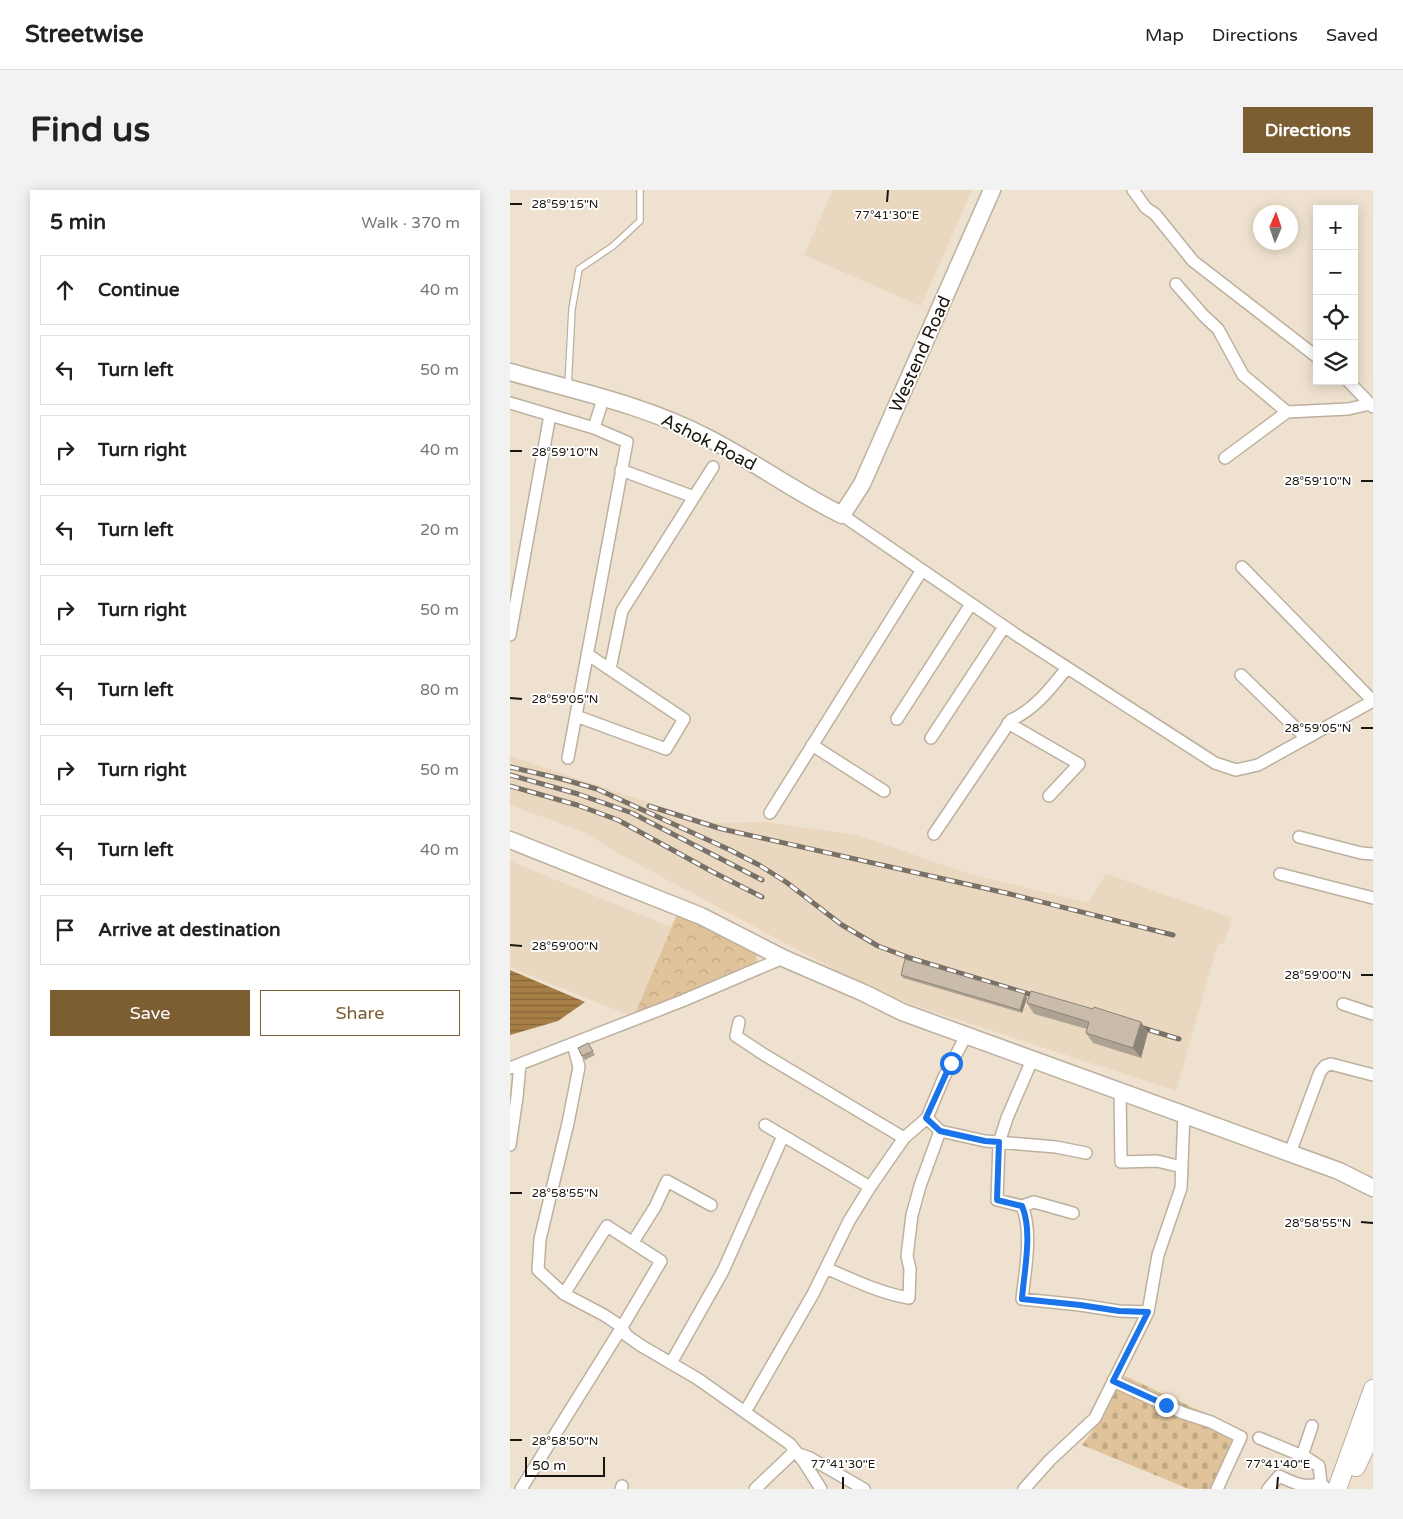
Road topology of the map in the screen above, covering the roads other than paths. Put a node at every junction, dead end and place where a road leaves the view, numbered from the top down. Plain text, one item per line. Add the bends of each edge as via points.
1 (640, 190) edge
2 (992, 190) edge
3 (1133, 190) edge
4 (1176, 284) dead end
5 (1313, 354) edge
6 (510, 372) edge
7 (1352, 385) edge
8 (568, 389) junction
9 (603, 399) junction
10 (510, 403) edge
11 (1372, 405) edge
12 (1287, 412) junction
13 (550, 415) junction
14 (594, 428) junction
15 (1225, 458) dead end
16 (713, 467) dead end
17 (622, 470) junction
18 (694, 497) junction
19 (842, 515) junction
20 (1242, 566) dead end
21 (922, 570) junction
22 (971, 604) junction
23 (1004, 626) junction
24 (510, 635) edge
25 (587, 654) junction
26 (1067, 668) junction
27 (610, 669) junction
28 (1241, 675) dead end
29 (1373, 701) edge
30 (576, 716) junction
31 (897, 719) dead end
32 (1008, 723) junction
33 (931, 738) dead end
34 (1306, 738) junction
35 (812, 745) junction
36 (568, 758) dead end
37 (884, 792) dead end
38 (1049, 796) dead end
39 (770, 813) dead end
40 (934, 834) dead end
41 (1299, 837) dead end
42 (510, 840) edge
43 (1373, 854) edge
44 (1280, 874) dead end
45 (1373, 898) edge
46 (783, 958) junction
47 (1343, 1004) dead end
48 (1373, 1014) edge
49 (739, 1022) dead end
50 (966, 1036) junction
51 (573, 1044) junction
52 (1032, 1060) junction
53 (515, 1066) edge
54 (1373, 1075) edge
55 (1120, 1090) junction
56 (1184, 1113) junction
57 (926, 1118) junction
58 (765, 1125) dead end
59 (940, 1131) junction
60 (783, 1136) junction
61 (904, 1138) junction
62 (999, 1142) junction
63 (510, 1145) edge
64 (1086, 1152) dead end
65 (1290, 1152) junction
66 (1182, 1168) junction
67 (870, 1187) junction
68 (1373, 1188) edge
69 (711, 1205) dead end
70 (1022, 1206) junction
71 (1073, 1213) dead end
72 (632, 1242) junction
73 (826, 1268) junction
74 (564, 1294) junction
75 (1148, 1312) junction
76 (622, 1327) junction
77 (671, 1363) junction
78 (1113, 1381) junction
79 (1373, 1389) edge
80 (745, 1412) junction
81 (1312, 1426) dead end
82 (1368, 1434) edge
83 (1259, 1438) dead end
84 (796, 1452) junction
85 (1302, 1456) junction
86 (1328, 1487) edge
87 (521, 1489) edge
88 (755, 1489) edge
89 (821, 1489) edge
90 (864, 1489) edge
91 (1024, 1489) edge
92 (1217, 1489) edge
93 (1268, 1489) edge
94 (1346, 1489) edge

1 - 8 lane via 640,220 613,246 579,270 572,309
2 - 19 street, Westend Road via 862,484
3 - 5 street via 1193,261
4 - 12 street via 1218,329 1243,374
6 - 8 street, Ashok Road
7 - 11 street
8 - 9 street, Ashok Road
9 - 14 street
9 - 19 street, Ashok Road via 648,411 706,437
10 - 13 street
11 - 12 street
12 - 15 street
13 - 14 street
13 - 24 street
14 - 17 street via 627,442
16 - 18 street
17 - 18 street
17 - 25 street
18 - 27 street via 622,611
19 - 21 street
20 - 29 street
21 - 22 street
21 - 35 street
22 - 23 street
22 - 31 street
23 - 26 street
23 - 33 street
25 - 27 street
25 - 30 street
26 - 32 street via 1025,713
26 - 34 street via 1215,763 1236,770 1258,765
27 - 30 street via 684,719 666,749
28 - 34 street
29 - 34 street
30 - 36 street
32 - 38 street via 1079,764
32 - 40 street
35 - 37 street
35 - 39 street
41 - 43 street
42 - 46 street via 701,916
44 - 45 street
46 - 50 street via 902,1012
46 - 51 street
47 - 48 street
49 - 61 street via 736,1036
50 - 52 street
50 - 57 street
51 - 53 street
51 - 74 street via 579,1067 540,1239 538,1270
52 - 55 street
52 - 62 street
53 - 63 street via 517,1097
54 - 65 street via 1330,1064 1326,1066 1320,1072
55 - 56 street
55 - 66 street via 1122,1162 1157,1161
56 - 65 street
56 - 66 street
57 - 59 street
57 - 61 street
58 - 60 street
59 - 62 street
59 - 73 street via 912,1215 908,1256 909,1298 864,1285
60 - 67 street
60 - 77 street via 723,1271
61 - 67 street
62 - 64 street
62 - 70 street via 997,1200
65 - 68 street
66 - 75 street via 1181,1188 1158,1255
67 - 73 street
69 - 72 street via 667,1181 655,1207
70 - 71 street via 1034,1202
70 - 75 street via 1026,1216 1027,1247 1022,1299
72 - 74 street via 608,1226
72 - 76 street via 661,1261
73 - 80 street
74 - 76 street
75 - 78 street
76 - 77 street via 626,1335
76 - 87 street
77 - 80 street
78 - 91 street via 1094,1418
78 - 92 street via 1241,1437
79 - 82 main road
80 - 84 street via 790,1444
81 - 85 street
82 - 86 main road
82 - 94 main road
83 - 85 street
84 - 88 street
84 - 89 street
84 - 90 street
85 - 86 street via 1319,1466
86 - 93 street via 1304,1488 1279,1476

